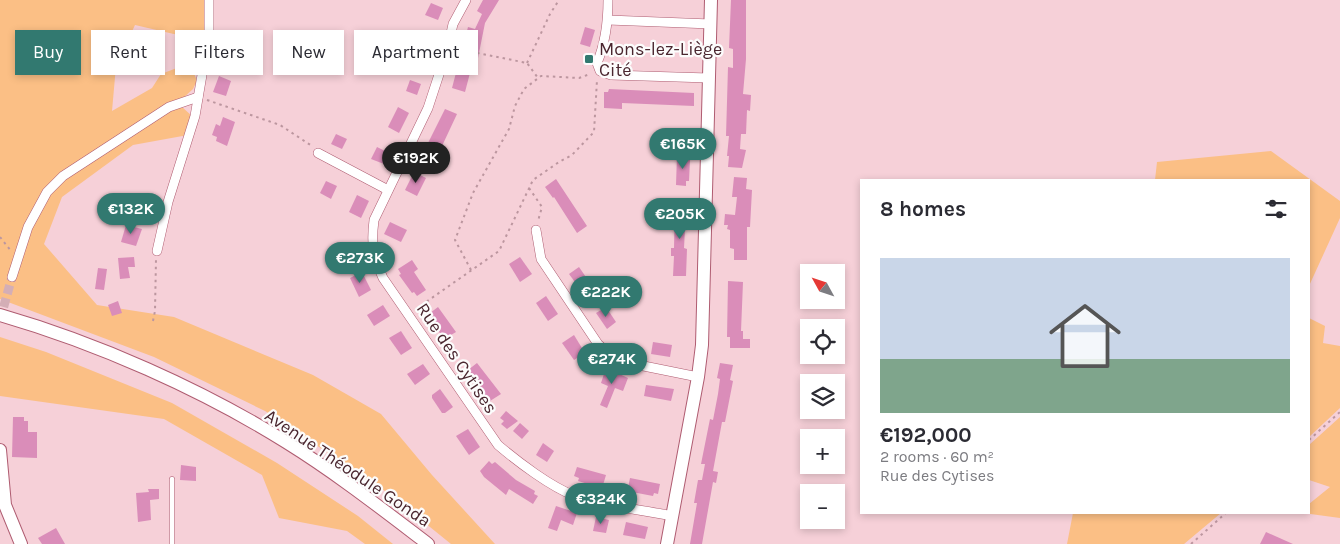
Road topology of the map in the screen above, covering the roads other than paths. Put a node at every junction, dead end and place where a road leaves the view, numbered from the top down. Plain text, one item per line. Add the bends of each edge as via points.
1 (209, 0) edge
2 (466, 0) edge
3 (608, 0) edge
4 (711, 0) edge
5 (608, 20) junction
6 (711, 24) junction
7 (709, 78) junction
8 (198, 97) junction
9 (318, 153) road end
10 (388, 190) junction
11 (536, 230) road end
12 (156, 251) road end
13 (12, 277) tunnel mouth
14 (0, 315) edge
15 (698, 378) junction
16 (0, 450) edge
17 (172, 479) dead end
18 (673, 516) junction
19 (22, 544) edge
20 (172, 544) edge
21 (428, 544) edge
22 (667, 544) edge

1 - 8 street via 209,34
2 - 10 street, Rue des Cytises via 453,24 428,108
3 - 5 street
4 - 6 street
5 - 6 street
5 - 7 street via 597,63 600,71 611,75
6 - 7 street
7 - 15 street via 703,314
8 - 12 street
8 - 13 street via 169,106 63,176 47,192 28,228
9 - 10 street
10 - 18 street, Rue des Cytises via 374,220 371,239 374,260 383,278 498,445 513,458 575,496
11 - 15 street via 541,259 598,344 611,356 624,362
14 - 21 street, Avenue Théodule Gonda via 133,363 219,404 286,442
15 - 18 street
16 - 19 street via 5,505
17 - 20 lane
18 - 22 street

